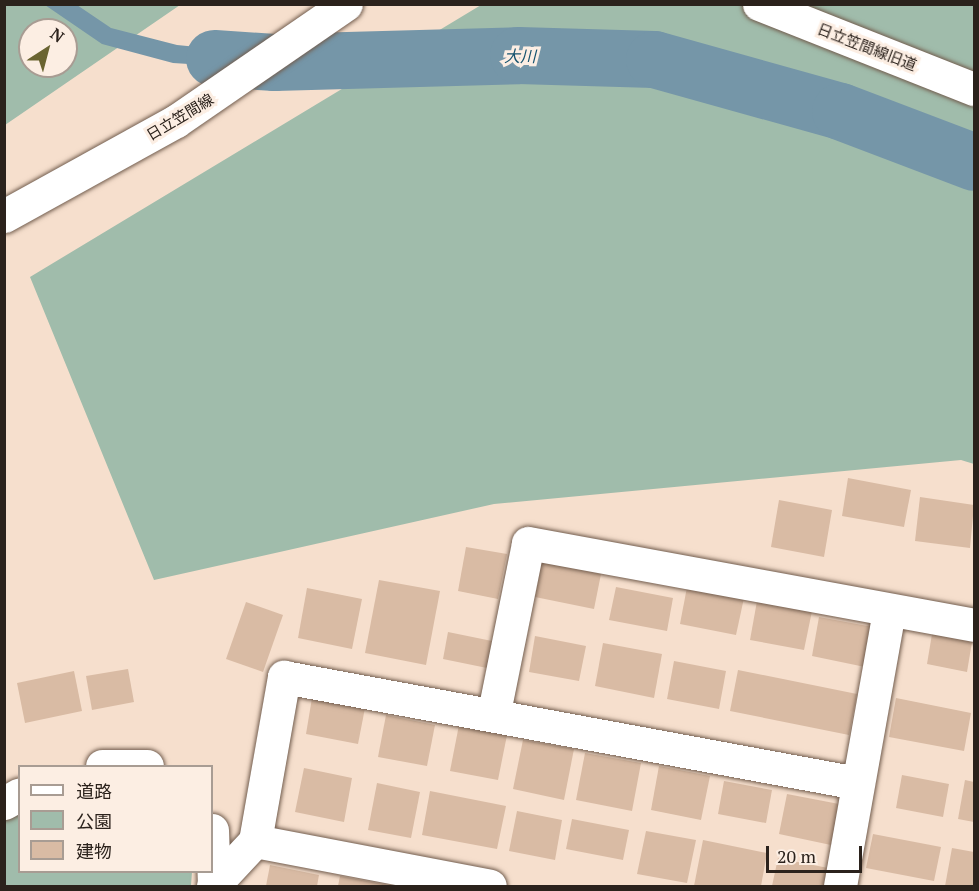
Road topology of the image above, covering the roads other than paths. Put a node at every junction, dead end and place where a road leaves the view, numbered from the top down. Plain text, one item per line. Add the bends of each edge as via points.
1 (346, 4) edge
2 (759, 4) edge
3 (975, 89) edge
4 (4, 216) edge
5 (889, 610) junction
6 (975, 625) edge
7 (494, 712) junction
8 (857, 783) junction
9 (18, 795) edge
10 (4, 803) edge
11 (255, 841) junction
12 (213, 885) edge
13 (490, 886) edge
14 (840, 886) edge

1 - 4 street, 日立笠間線 via 176,121
2 - 3 street, 日立笠間線旧道
5 - 6 street
5 - 7 street via 528,543
5 - 8 street
7 - 8 street
7 - 11 street via 284,677
8 - 14 street
9 - 10 street
11 - 12 street
11 - 13 street

